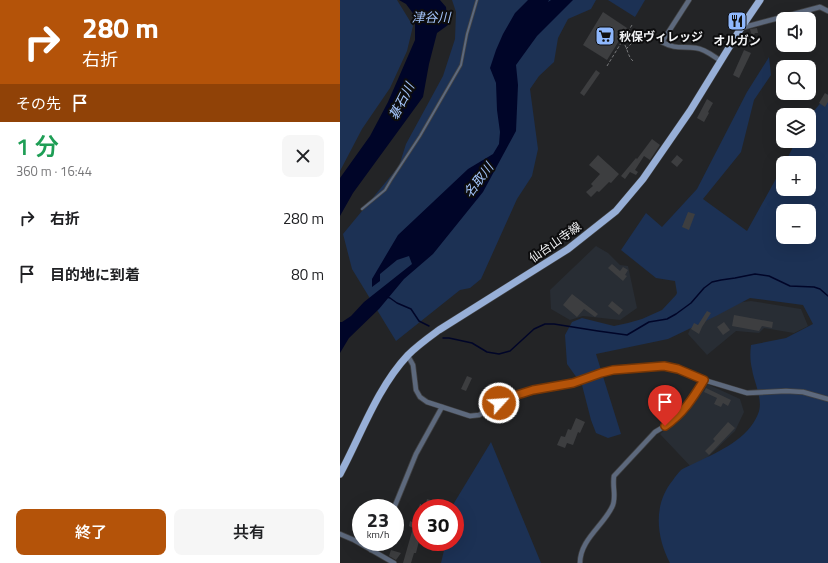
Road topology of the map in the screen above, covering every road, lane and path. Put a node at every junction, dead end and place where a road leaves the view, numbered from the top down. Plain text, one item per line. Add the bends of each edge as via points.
1 (477, 0) edge
2 (689, 0) edge
3 (760, 0) edge
4 (828, 11) edge
5 (632, 25) dead end
6 (741, 28) junction
7 (628, 32) junction
8 (639, 37) junction
9 (646, 40) dead end
10 (622, 41) junction
11 (626, 48) junction
12 (721, 60) junction
13 (633, 61) dead end
14 (607, 66) dead end
15 (362, 208) dead end
16 (408, 356) junction
17 (704, 380) junction
18 (828, 399) edge
19 (442, 407) junction
20 (340, 474) edge
21 (398, 499) edge
22 (340, 534) edge
23 (352, 540) edge
24 (373, 551) edge
25 (394, 563) edge
26 (580, 563) edge

1 - 15 lane via 461,65 392,180 385,190
2 - 12 street via 662,42 676,48 703,50
3 - 6 main road, 仙台山寺線
4 - 6 street via 820,7
5 - 7 path
6 - 12 main road, 仙台山寺線
7 - 8 path
7 - 10 path
8 - 9 path
8 - 11 path
10 - 11 path
10 - 14 path
11 - 13 path
12 - 16 main road, 仙台山寺線 via 690,111 643,179 616,211 568,249 439,330
16 - 19 street via 413,365 416,390 420,397
16 - 20 main road, 仙台山寺線 via 382,391
17 - 18 street via 747,393 803,392
17 - 19 street via 664,366 613,370 573,383 517,395 479,415 470,416
17 - 26 street via 687,407 675,420 655,432 614,476 612,508 582,549
19 - 21 street via 416,454
22 - 23 street
24 - 25 street

